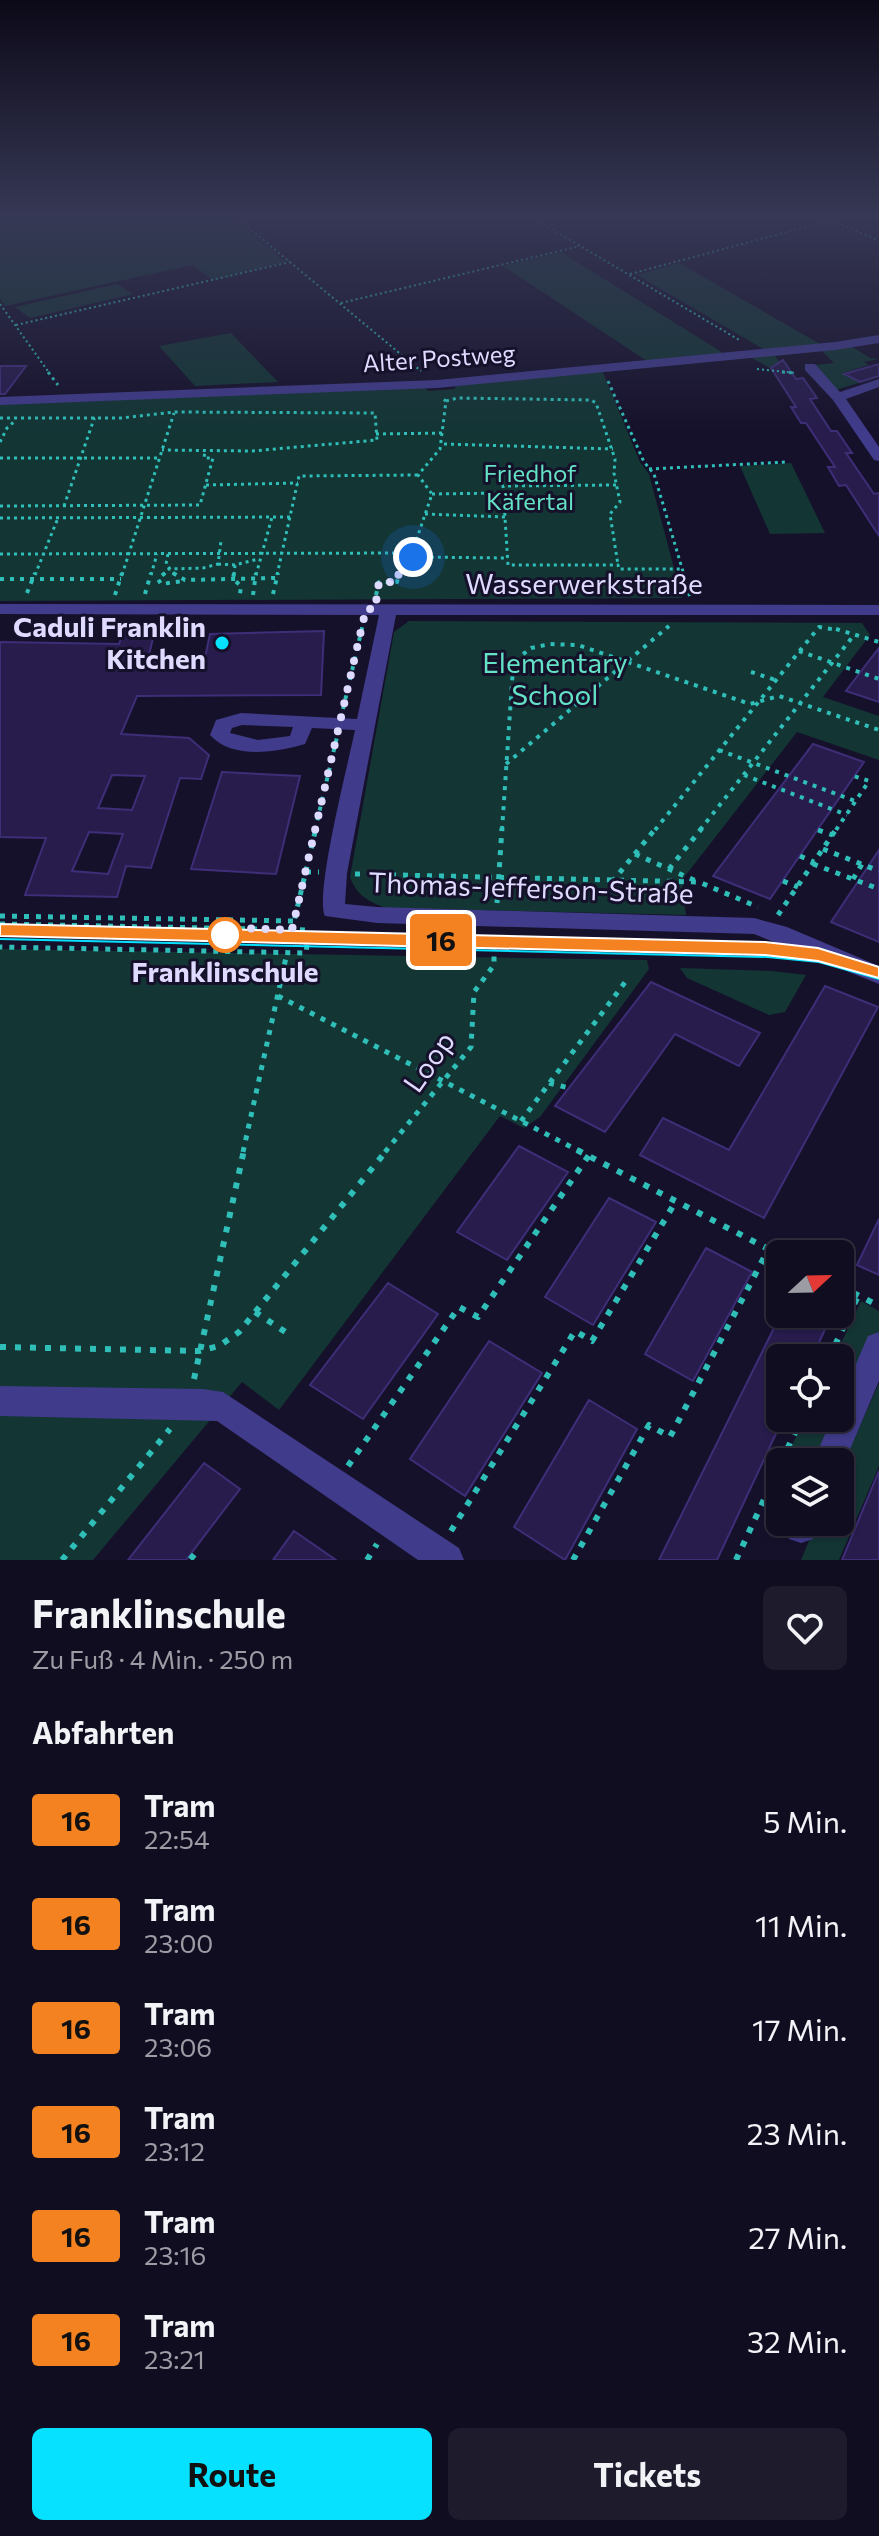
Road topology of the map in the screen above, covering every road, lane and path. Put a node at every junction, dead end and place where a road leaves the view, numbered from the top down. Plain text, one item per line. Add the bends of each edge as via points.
1 (183, 287) edge
2 (321, 287) edge
3 (409, 287) edge
4 (650, 287) edge
5 (341, 303) junction
6 (0, 304) edge
7 (16, 325) junction
8 (879, 339) edge
9 (757, 354) junction
10 (735, 356) junction
11 (602, 368) junction
12 (812, 370) joint
13 (879, 383) edge
14 (437, 384) junction
15 (838, 397) junction
16 (69, 400) junction
17 (0, 401) edge
18 (446, 401) junction
19 (175, 412) junction
20 (92, 416) junction
21 (0, 418) edge
22 (18, 420) junction
23 (444, 433) junction
24 (376, 434) junction
25 (0, 442) edge
26 (444, 444) junction
27 (613, 449) junction
28 (162, 450) junction
29 (205, 451) junction
30 (879, 457) edge
31 (0, 458) edge
32 (82, 458) junction
33 (160, 458) junction
34 (787, 462) dead end
35 (649, 469) junction
36 (418, 475) junction
37 (298, 483) junction
38 (206, 485) junction
39 (616, 485) junction
40 (504, 493) junction
41 (432, 494) junction
42 (0, 506) edge
43 (64, 506) junction
44 (144, 506) junction
45 (425, 514) junction
46 (272, 517) junction
47 (291, 517) junction
48 (505, 517) junction
49 (0, 518) edge
50 (58, 518) junction
51 (140, 518) junction
52 (221, 541) dead end
53 (283, 553) junction
54 (403, 553) junction
55 (412, 553) junction
56 (0, 554) edge
57 (43, 554) junction
58 (129, 554) junction
59 (157, 554) junction
60 (168, 554) junction
61 (220, 554) junction
62 (260, 556) junction
63 (508, 558) junction
64 (218, 564) junction
65 (235, 565) junction
66 (618, 565) junction
67 (169, 569) junction
68 (683, 569) junction
69 (256, 578) junction
70 (276, 578) junction
71 (0, 579) edge
72 (32, 579) junction
73 (121, 579) junction
74 (233, 579) junction
75 (185, 580) junction
76 (240, 595) dead end
77 (253, 595) dead end
78 (272, 595) dead end
79 (26, 596) dead end
80 (145, 596) dead end
81 (111, 608) junction
82 (0, 609) edge
83 (376, 609) junction
84 (691, 610) junction
85 (879, 610) edge
86 (837, 630) dead end
87 (879, 642) edge
88 (799, 651) junction
89 (627, 662) junction
90 (833, 663) junction
91 (751, 672) dead end
92 (879, 679) edge
93 (776, 680) junction
94 (758, 702) junction
95 (800, 703) junction
96 (304, 722) dead end
97 (340, 724) junction
98 (365, 725) junction
99 (879, 730) edge
100 (719, 750) junction
101 (753, 763) junction
102 (506, 764) junction
103 (743, 775) junction
104 (854, 776) dead end
105 (856, 801) junction
106 (847, 815) junction
107 (818, 830) dead end
108 (833, 835) junction
109 (823, 849) junction
110 (634, 854) junction
111 (800, 856) dead end
112 (814, 863) junction
113 (862, 864) junction
114 (669, 869) junction
115 (879, 871) edge
116 (356, 874) dead end
117 (853, 879) junction
118 (498, 880) junction
119 (783, 881) dead end
120 (612, 882) junction
121 (699, 882) junction
122 (798, 887) junction
123 (879, 889) edge
124 (778, 915) junction
125 (0, 916) edge
126 (496, 918) junction
127 (295, 921) junction
128 (792, 921) dead end
129 (0, 924) edge
130 (292, 930) junction
131 (0, 947) edge
132 (287, 953) junction
133 (879, 975) edge
134 (629, 977) dead end
135 (278, 996) junction
136 (444, 1080) junction
137 (549, 1083) junction
138 (569, 1088) dead end
139 (521, 1121) junction
140 (589, 1155) junction
141 (676, 1201) junction
142 (766, 1248) edge
143 (766, 1256) edge
144 (854, 1294) edge
145 (858, 1296) junction
146 (879, 1306) edge
147 (255, 1312) junction
148 (287, 1333) dead end
149 (836, 1344) edge
150 (879, 1346) edge
151 (0, 1347) edge
152 (199, 1351) junction
153 (0, 1401) edge
154 (190, 1404) junction
155 (835, 1448) edge
156 (335, 1484) junction
157 (766, 1495) edge
158 (442, 1556) edge
159 (62, 1560) edge
160 (573, 1560) edge
161 (736, 1560) edge

1 - 7 path
2 - 5 path
3 - 5 path
4 - 9 path
5 - 14 path
6 - 7 path
7 - 16 path
8 - 9 street, Alter Postweg
9 - 10 street, Alter Postweg
10 - 11 street, Alter Postweg
10 - 12 path via 763,371
11 - 14 street, Alter Postweg
11 - 35 path
12 - 15 street
13 - 15 street
14 - 16 street, Alter Postweg
14 - 18 path
15 - 30 street
16 - 17 street, Alter Postweg
18 - 23 path
18 - 27 path via 591,400
19 - 20 path
19 - 24 path via 375,413
19 - 28 path
20 - 22 path
20 - 32 path
21 - 22 path
22 - 25 path
23 - 24 path
23 - 26 path
24 - 29 path via 377,440
26 - 27 path
26 - 36 path
27 - 39 path
28 - 29 path
28 - 33 path
29 - 38 path via 204,458 213,458
31 - 32 path
32 - 33 path
32 - 43 path
33 - 44 path
34 - 35 path
35 - 68 path
36 - 37 path via 299,476
36 - 41 path
37 - 38 path
37 - 47 path
38 - 44 path via 200,505
39 - 40 path via 503,486
39 - 66 path via 620,502 610,514
40 - 41 path
40 - 48 path
41 - 45 path
42 - 43 path
43 - 44 path
44 - 51 path
45 - 48 path
45 - 55 path
46 - 47 path
46 - 51 path
46 - 62 path
47 - 53 path
48 - 63 path
49 - 50 path
50 - 51 path
50 - 57 path
51 - 58 path
52 - 61 path
53 - 54 path
53 - 62 path
53 - 70 path
54 - 55 path
54 - 83 path via 397,582 379,582
55 - 63 path
56 - 57 path
57 - 58 path
57 - 72 path
58 - 59 path
58 - 73 path
59 - 60 path
59 - 80 path
60 - 61 path
60 - 67 path
61 - 62 path
61 - 64 path
62 - 65 path
62 - 69 path
63 - 66 path via 508,565
64 - 65 path
64 - 67 path
65 - 74 path
66 - 68 path
67 - 75 path
67 - 75 path via 158,579 161,584
68 - 84 path
69 - 70 path
69 - 74 path
69 - 77 path
70 - 78 path
71 - 72 path
72 - 73 path
72 - 79 path
73 - 81 path
74 - 75 path
74 - 76 path via 241,586
81 - 82 street, Wasserwerkstraße
81 - 83 street, Wasserwerkstraße
83 - 84 street, Wasserwerkstraße
83 - 97 path
83 - 98 street, Thomas-Jefferson-Straße
84 - 85 street, Wasserwerkstraße
84 - 89 path via 683,625 670,625
86 - 88 path via 819,627
87 - 90 path via 854,635
88 - 90 path
88 - 93 path
89 - 94 path, Loop via 750,704
89 - 102 path
89 - 102 path, Loop via 559,643 522,653 513,668
90 - 92 path
90 - 95 path
91 - 93 path
93 - 94 path
94 - 95 path, Loop via 779,696
94 - 100 path
95 - 99 path, Loop
95 - 101 path
96 - 97 street
97 - 98 street
97 - 127 path
98 - 126 street, Thomas-Jefferson-Straße via 333,910
100 - 101 path
100 - 110 path
101 - 103 path
101 - 105 path
102 - 118 path, Loop
103 - 106 path
103 - 114 path
104 - 105 path via 869,781
105 - 106 path
106 - 108 path
107 - 108 path
108 - 109 path
109 - 112 path
109 - 113 path
110 - 114 path
110 - 120 path
111 - 112 path
112 - 117 path
112 - 122 path
113 - 115 path
113 - 117 path
114 - 121 path
116 - 118 path
117 - 123 path
118 - 120 path
118 - 126 path, Loop
119 - 122 path
120 - 121 path
121 - 124 path
122 - 124 path
124 - 128 path
125 - 127 path
126 - 133 street, Thomas-Jefferson-Straße via 754,926
126 - 136 path, Loop via 494,965 474,992 471,1047
127 - 130 path
129 - 130 path
130 - 132 path via 309,930 306,953
131 - 132 path
132 - 135 path
134 - 137 path
135 - 136 path
135 - 152 path
136 - 139 path
136 - 147 path, Loop
137 - 138 path
137 - 139 path
139 - 140 path
140 - 141 path
140 - 156 path via 478,1317 459,1307
141 - 142 path
141 - 158 path via 592,1341 575,1331
143 - 160 path via 670,1437 649,1425
144 - 145 path
145 - 146 path
145 - 149 path
147 - 148 path
147 - 152 path, Loop via 219,1346
150 - 155 street
151 - 152 path, Loop
153 - 154 street
154 - 156 street via 223,1407
154 - 159 path
156 - 158 street
157 - 161 path

